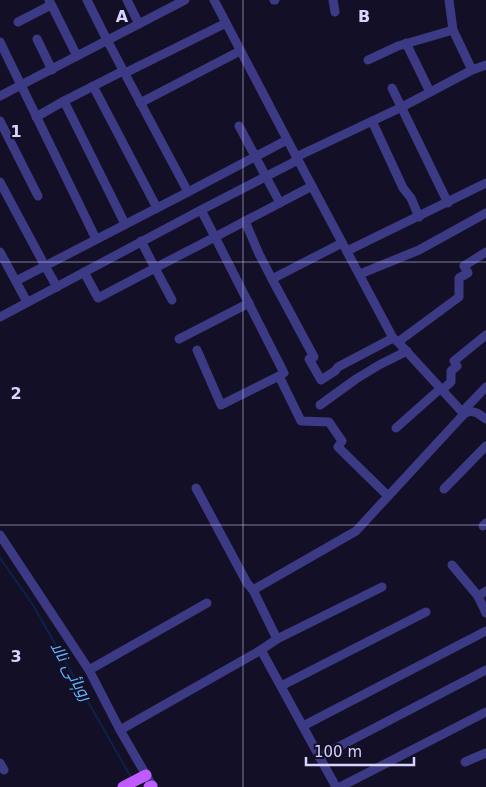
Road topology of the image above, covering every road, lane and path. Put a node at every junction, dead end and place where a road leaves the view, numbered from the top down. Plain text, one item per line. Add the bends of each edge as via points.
1 (87, 0) edge
2 (127, 0) edge
3 (185, 0) edge
4 (226, 0) edge
5 (333, 0) edge
6 (449, 0) edge
7 (50, 2) edge
8 (215, 2) edge
9 (168, 4) edge
10 (335, 12) dead end
11 (18, 22) dead end
12 (226, 23) junction
13 (139, 24) junction
14 (453, 30) junction
15 (37, 39) dead end
16 (107, 40) junction
17 (0, 42) edge
18 (406, 43) junction
19 (240, 51) junction
20 (77, 56) junction
21 (368, 60) dead end
22 (486, 65) edge
23 (52, 70) junction
24 (472, 70) junction
25 (124, 72) junction
26 (21, 85) junction
27 (94, 86) junction
28 (392, 88) dead end
29 (430, 92) junction
30 (0, 96) edge
31 (64, 101) junction
32 (140, 103) junction
33 (402, 107) junction
34 (36, 117) junction
35 (372, 121) junction
36 (0, 122) edge
37 (239, 126) dead end
38 (287, 140) junction
39 (256, 157) junction
40 (297, 158) junction
41 (266, 176) junction
42 (0, 182) edge
43 (486, 183) edge
44 (312, 186) junction
45 (2, 192) edge
46 (188, 192) junction
47 (38, 196) dead end
48 (280, 203) junction
49 (448, 203) junction
50 (157, 208) junction
51 (201, 210) junction
52 (486, 213) edge
53 (419, 216) junction
54 (245, 221) junction
55 (125, 224) junction
56 (215, 237) junction
57 (96, 239) junction
58 (141, 241) junction
59 (345, 247) junction
60 (0, 252) edge
61 (486, 252) edge
62 (45, 266) junction
63 (155, 268) junction
64 (84, 272) junction
65 (360, 274) junction
66 (272, 279) junction
67 (16, 281) junction
68 (57, 287) junction
69 (172, 300) dead end
70 (27, 302) junction
71 (248, 303) junction
72 (0, 317) edge
73 (486, 335) edge
74 (179, 338) dead end
75 (396, 340) junction
76 (198, 350) dead end
77 (407, 351) junction
78 (280, 376) junction
79 (486, 387) edge
80 (442, 389) junction
81 (320, 406) dead end
82 (463, 413) junction
83 (486, 419) edge
84 (396, 428) dead end
85 (486, 446) edge
86 (196, 488) dead end
87 (444, 489) dead end
88 (388, 496) junction
89 (0, 535) edge
90 (452, 566) dead end
91 (382, 587) dead end
92 (253, 590) junction
93 (482, 594) edge
94 (207, 603) dead end
95 (426, 612) dead end
96 (486, 613) edge
97 (486, 631) edge
98 (277, 639) junction
99 (261, 650) junction
100 (89, 670) junction
101 (486, 670) edge
102 (280, 686) junction
103 (486, 712) edge
104 (303, 726) junction
105 (120, 730) junction
106 (486, 753) edge
107 (319, 757) junction
108 (465, 762) dead end
109 (143, 776) junction
110 (151, 786) edge
111 (123, 787) edge
112 (336, 787) edge
113 (340, 787) edge

1 - 16 street
2 - 13 street
3 - 9 street
4 - 8 street
5 - 10 street
6 - 14 street
7 - 11 street
7 - 20 street
8 - 12 street
9 - 13 street
12 - 19 street
12 - 25 street
13 - 16 street
14 - 18 street
14 - 24 street
15 - 23 street
16 - 20 street
16 - 25 street
17 - 26 street
18 - 21 street
18 - 29 street
19 - 32 street
19 - 38 street
20 - 23 street
22 - 24 street
23 - 26 street
24 - 29 street
25 - 27 street
25 - 32 street
26 - 30 street
26 - 34 street
27 - 31 street
27 - 50 street
28 - 33 street
29 - 33 street
31 - 34 street
31 - 55 street
32 - 46 street
33 - 35 street
33 - 49 street
34 - 57 street
35 - 40 street
35 - 53 street
36 - 47 street
37 - 39 street
38 - 39 street
38 - 40 street
39 - 41 street
39 - 46 street
40 - 41 street
40 - 44 street
41 - 48 street
41 - 51 street
42 - 45 street
43 - 49 street
44 - 48 street
44 - 59 street
45 - 62 street
46 - 50 street
48 - 54 street
49 - 53 street
50 - 55 street
51 - 56 street
51 - 58 street
52 - 65 street via 419,250
53 - 59 street
54 - 56 street
54 - 66 street
55 - 57 street
56 - 63 street
56 - 71 street
57 - 62 street
58 - 63 street
58 - 64 street
59 - 65 street
59 - 66 street
60 - 67 street
61 - 75 street via 464,266 468,272 459,278 459,297
62 - 67 street
62 - 68 street
63 - 64 street via 98,298
63 - 69 street
64 - 68 street
65 - 75 street
66 - 75 street via 314,357 309,359 321,380 338,367
67 - 70 street
68 - 70 street
70 - 72 street
71 - 74 street
71 - 78 street via 284,373
73 - 80 street via 454,361 457,366 451,371 452,382
75 - 77 street
76 - 78 street via 221,405
77 - 80 street
77 - 81 street via 356,379
78 - 88 street via 301,421 329,422 342,441 338,447
79 - 82 street
80 - 82 street
80 - 84 street
82 - 83 street via 470,411
82 - 88 street
85 - 87 street
86 - 92 street
88 - 92 street via 356,531
89 - 100 street
90 - 93 street
91 - 98 street
92 - 98 street
93 - 96 street
94 - 100 street
95 - 102 street
97 - 104 street
98 - 99 street
99 - 102 street
99 - 105 street
100 - 105 street
101 - 107 street
102 - 104 street
103 - 113 street
104 - 107 street
105 - 109 street
106 - 108 street
107 - 112 street
109 - 110 street
109 - 111 main road

